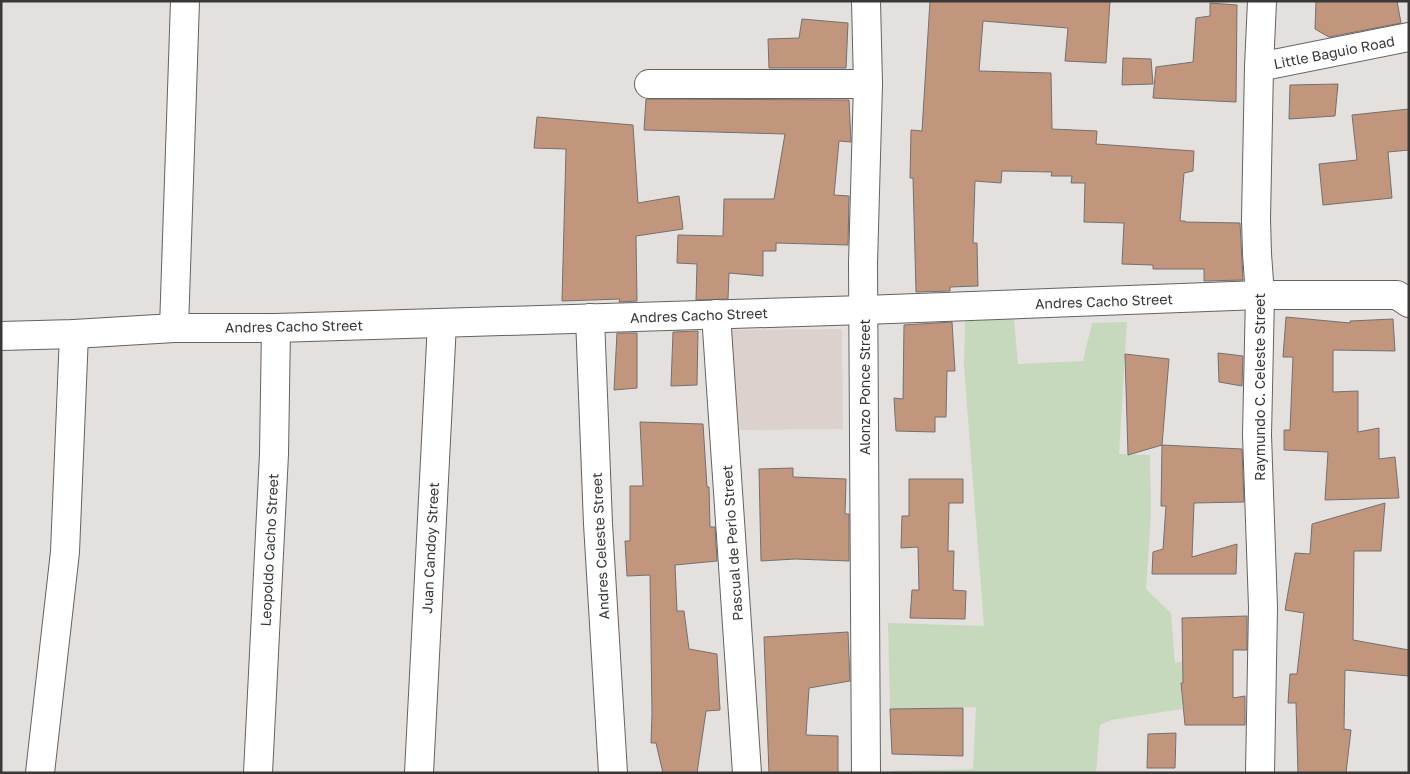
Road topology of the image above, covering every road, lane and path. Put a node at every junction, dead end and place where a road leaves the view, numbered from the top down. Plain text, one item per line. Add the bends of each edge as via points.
1 (185, 1) edge
2 (866, 1) edge
3 (1262, 1) edge
4 (1409, 37) edge
5 (1259, 67) junction
6 (649, 84) dead end
7 (868, 84) junction
8 (1260, 295) junction
9 (1403, 299) edge
10 (864, 310) junction
11 (716, 314) junction
12 (590, 318) junction
13 (442, 322) junction
14 (174, 328) junction
15 (276, 328) junction
16 (74, 334) junction
17 (1, 336) edge
18 (40, 773) edge
19 (258, 773) edge
20 (419, 773) edge
21 (613, 773) edge
22 (747, 773) edge
23 (866, 773) edge
24 (1260, 773) edge

1 - 14 street
2 - 7 street, Alonzo Ponce Street
3 - 5 street, Raymundo C. Celeste Street
4 - 5 street, Little Baguio Road
5 - 8 street, Raymundo C. Celeste Street via 1256,228
6 - 7 street
7 - 10 street, Alonzo Ponce Street
8 - 9 street, Andres Cacho Street
8 - 10 street, Andres Cacho Street
8 - 24 street, Raymundo C. Celeste Street via 1256,435 1263,607
10 - 11 street, Andres Cacho Street
10 - 23 street, Alonzo Ponce Street
11 - 12 street, Andres Cacho Street
11 - 22 street, Pascual de Perio Street
12 - 13 street, Andres Cacho Street
12 - 21 street, Andres Celeste Street
13 - 15 street, Andres Cacho Street
13 - 20 street, Juan Candoy Street
14 - 15 street, Andres Cacho Street
14 - 16 street, Andres Cacho Street
15 - 19 street, Leopoldo Cacho Street via 274,454
16 - 17 street, Andres Cacho Street
16 - 18 street via 65,552

